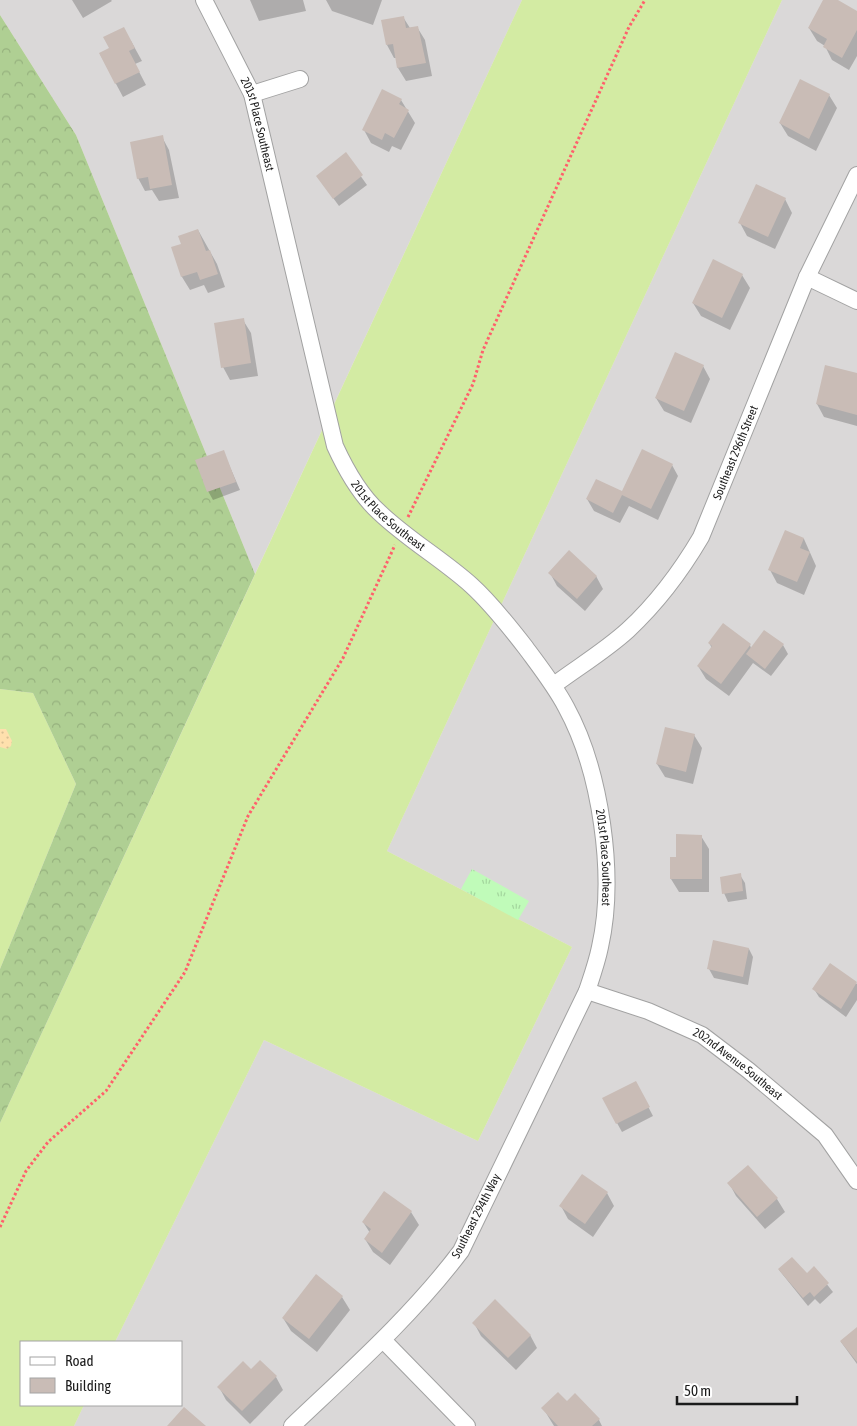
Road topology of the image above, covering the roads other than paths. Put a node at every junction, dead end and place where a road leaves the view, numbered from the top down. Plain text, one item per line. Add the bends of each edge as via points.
1 (204, 0) edge
2 (300, 80) dead end
3 (252, 94) junction
4 (857, 175) edge
5 (807, 277) junction
6 (857, 301) edge
7 (554, 686) junction
8 (587, 991) junction
9 (857, 1181) edge
10 (383, 1340) junction
11 (292, 1426) edge
12 (467, 1426) edge

1 - 3 street, 201st Place Southeast
2 - 3 street
3 - 7 street, 201st Place Southeast via 335,446 344,467 379,512 472,586 513,632
4 - 5 street, Southeast 296th Street
5 - 6 street
5 - 7 street, Southeast 296th Street via 701,537 686,563 650,609 626,632
7 - 8 street, 201st Place Southeast via 578,732 593,782 605,846 606,910 600,948
8 - 9 street, 202nd Avenue Southeast via 648,1011 702,1035 825,1135
8 - 10 street, Southeast 294th Way via 461,1251 437,1283
10 - 11 street, Southeast 294th Way
10 - 12 street

